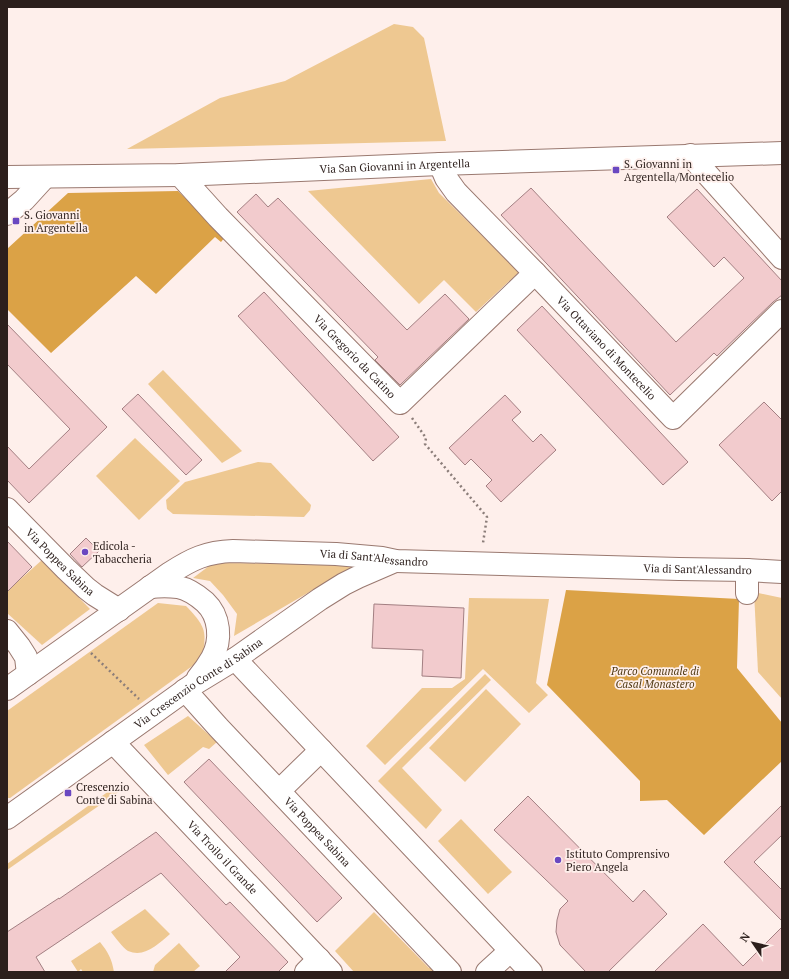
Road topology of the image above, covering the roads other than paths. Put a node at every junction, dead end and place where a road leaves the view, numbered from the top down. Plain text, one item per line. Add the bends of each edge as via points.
1 (782, 153) edge
2 (690, 155) junction
3 (440, 164) junction
4 (180, 175) junction
5 (44, 176) junction
6 (7, 177) edge
7 (7, 214) edge
8 (782, 258) edge
9 (536, 273) junction
10 (782, 311) edge
11 (7, 508) edge
12 (396, 561) junction
13 (747, 570) junction
14 (782, 572) edge
15 (150, 586) junction
16 (747, 593) dead end
17 (119, 610) junction
18 (7, 631) edge
19 (235, 659) junction
20 (28, 674) junction
21 (190, 687) junction
22 (7, 689) edge
23 (113, 742) junction
24 (321, 750) junction
25 (279, 790) junction
26 (10, 813) edge
27 (510, 950) junction
28 (319, 968) edge
29 (450, 972) edge
30 (487, 972) edge
31 (531, 972) edge

1 - 2 street, Via San Giovanni in Argentella
2 - 3 street, Via San Giovanni in Argentella
2 - 8 street
3 - 4 street, Via San Giovanni in Argentella
3 - 9 street, Via Ottaviano di Montecelio via 456,192
4 - 5 street, Via San Giovanni in Argentella
4 - 9 street, Via Gregorio da Catino via 400,403
5 - 6 street, Via San Giovanni in Argentella
5 - 7 street via 24,200
9 - 10 street, Via Ottaviano di Montecelio via 673,418
11 - 17 street, Via Poppea Sabina via 86,588
12 - 13 street, Via di Sant'Alessandro
12 - 15 street, Via di Sant'Alessandro via 336,554 218,552 194,558
12 - 19 street, Via Crescenzio Conte di Sabina via 344,584
13 - 14 street, Via di Sant'Alessandro
13 - 16 street
15 - 17 street, Via di Sant'Alessandro
15 - 21 street via 185,589 201,598 214,613 218,634 216,650 211,661
17 - 20 street, Via di Sant'Alessandro
18 - 20 street via 26,657
19 - 21 street, Via Crescenzio Conte di Sabina
19 - 24 street
20 - 22 street, Via di Sant'Alessandro
21 - 23 street, Via Crescenzio Conte di Sabina
21 - 25 street, Via Poppea Sabina via 218,727
23 - 26 street, Via Crescenzio Conte di Sabina
23 - 28 street, Via Troilo il Grande
24 - 25 street
24 - 27 street
25 - 29 street, Via Poppea Sabina
27 - 30 street
27 - 31 street

